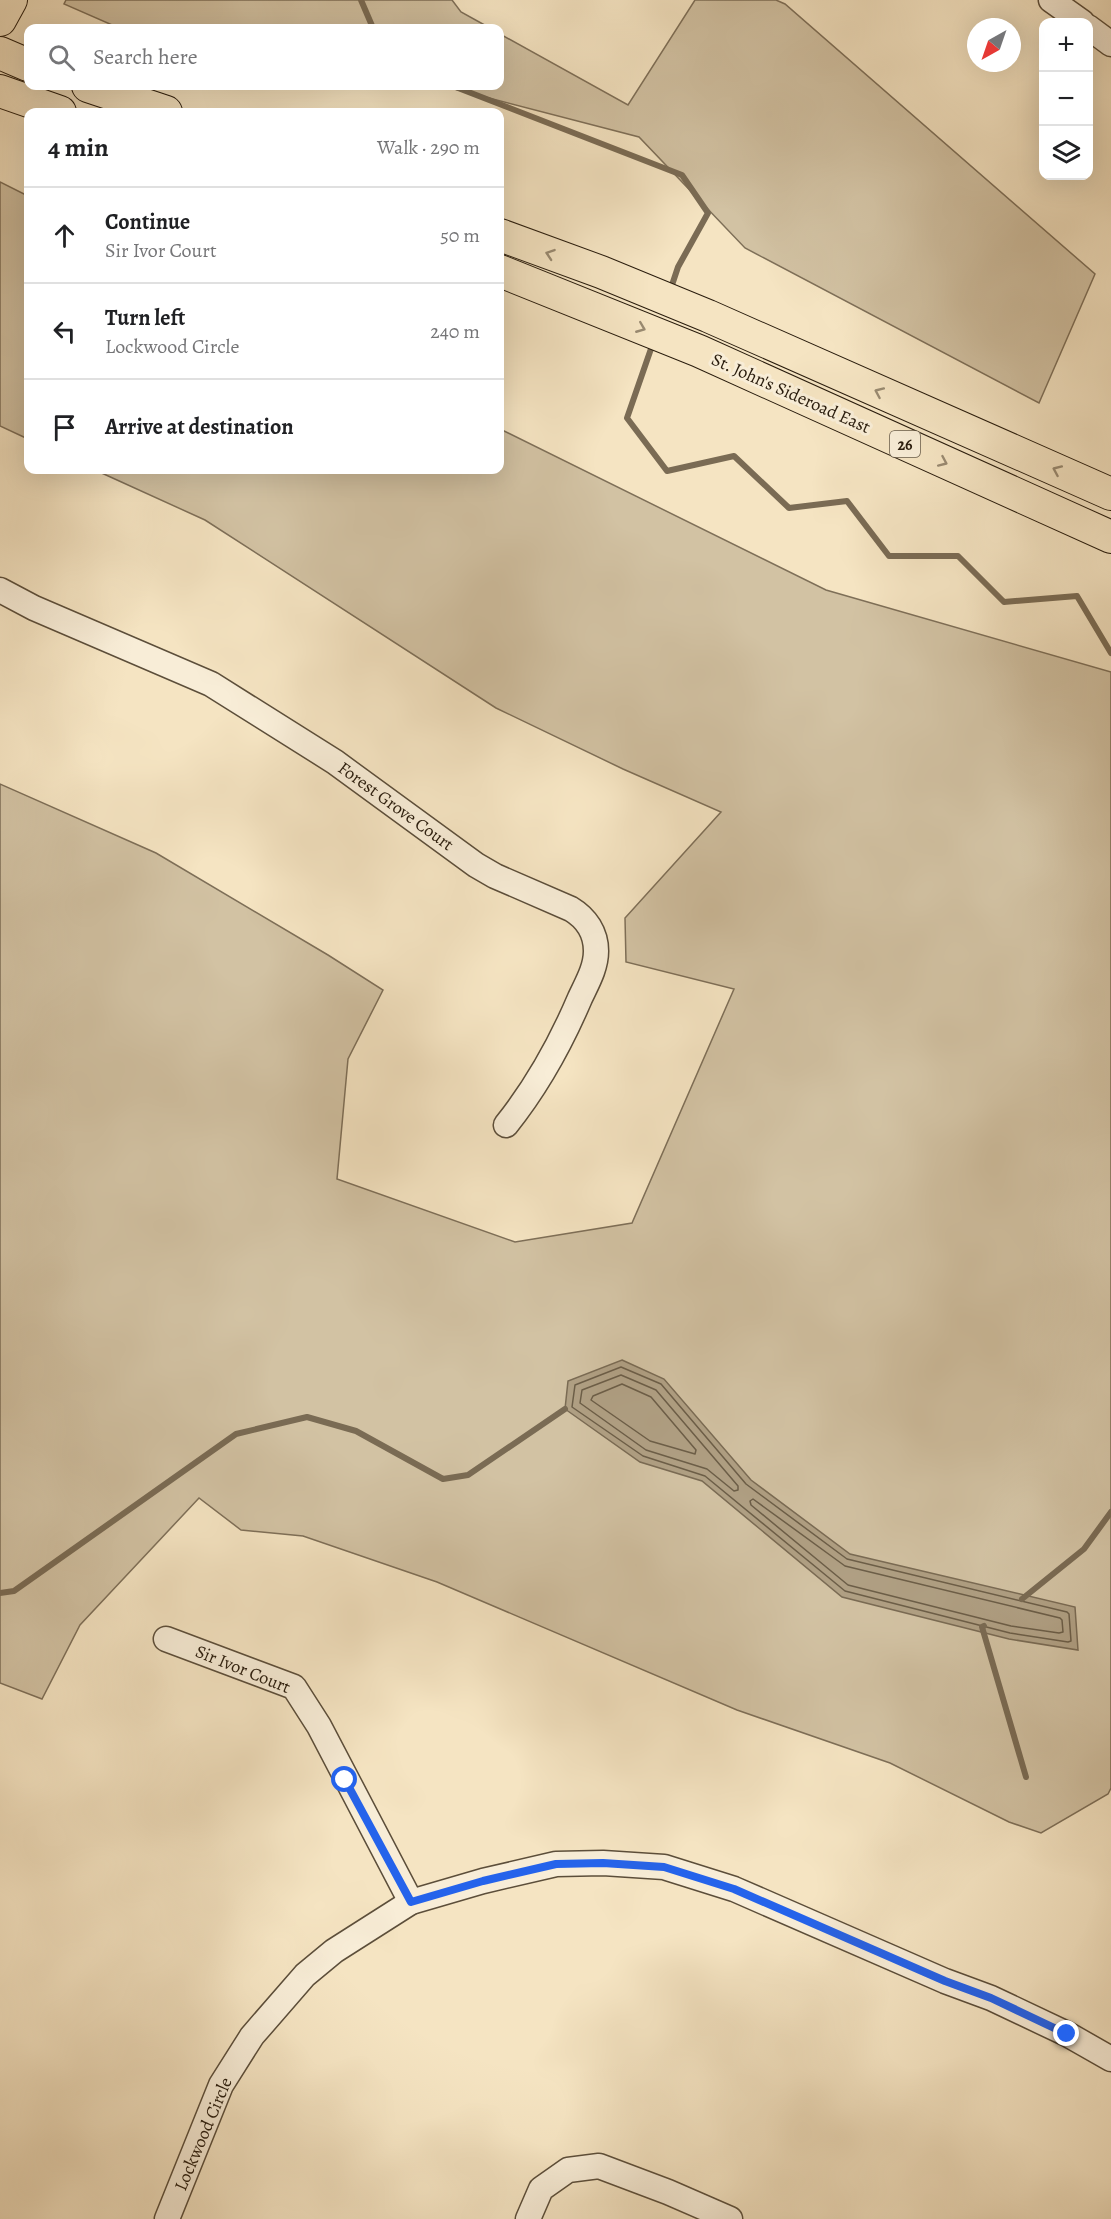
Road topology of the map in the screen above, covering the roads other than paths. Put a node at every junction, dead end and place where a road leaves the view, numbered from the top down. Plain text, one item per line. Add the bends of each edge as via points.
1 (11, 0) edge
2 (0, 20) edge
3 (1093, 30) edge
4 (1111, 44) edge
5 (0, 53) edge
6 (24, 63) edge
7 (100, 90) edge
8 (0, 91) edge
9 (49, 108) edge
10 (154, 108) edge
11 (504, 236) edge
12 (504, 273) edge
13 (1111, 494) edge
14 (1111, 537) edge
15 (0, 590) edge
16 (506, 1125) dead end
17 (166, 1639) dead end
18 (411, 1902) junction
19 (1111, 2059) edge
20 (167, 2219) edge
21 (528, 2219) edge
22 (730, 2219) edge

1 - 2 main road
3 - 4 street
5 - 6 main road
7 - 10 main road
8 - 9 main road
13 -> 11 main road, St. John's Sideroad East / 26 via 708,316
12 -> 14 main road, St. John's Sideroad East / 26 via 699,351
15 - 16 street, Forest Grove Court via 211,684 335,762 476,865 581,917 595,942 594,967 560,1044 531,1093
17 - 18 street, Sir Ivor Court via 294,1687 319,1726
18 - 19 street, Lockwood Circle via 556,1864 664,1867 734,1889 991,1998
18 - 20 street, Lockwood Circle via 334,1951 305,1975 252,2036 221,2085
21 - 22 street via 541,2189 568,2170 599,2166

